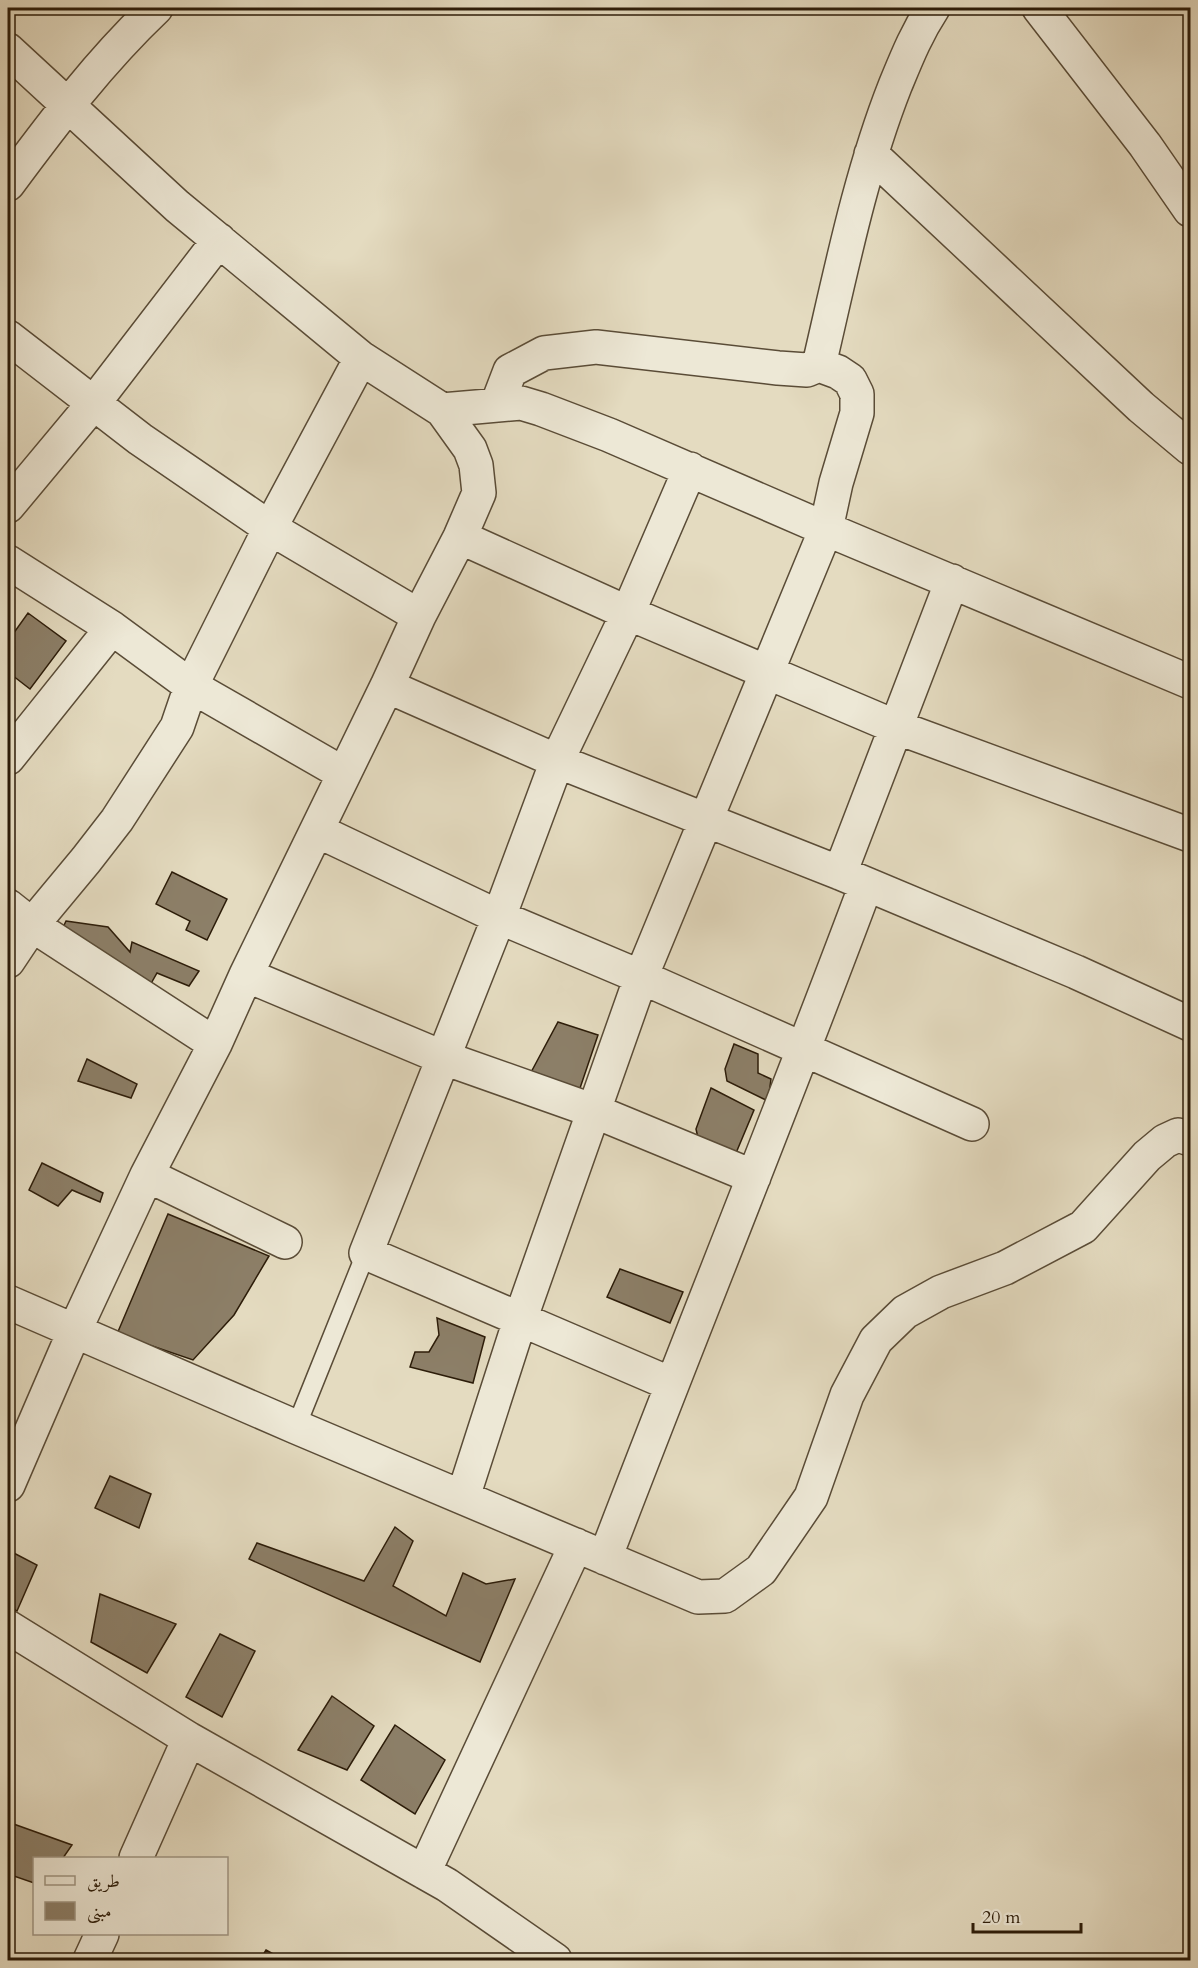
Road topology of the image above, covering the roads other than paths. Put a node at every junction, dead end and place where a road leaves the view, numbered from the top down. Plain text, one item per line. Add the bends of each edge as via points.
1 (933, 8) edge
2 (1039, 8) edge
3 (150, 10) edge
4 (8, 50) edge
5 (67, 105) junction
6 (872, 154) junction
7 (8, 184) edge
8 (1191, 210) edge
9 (219, 240) junction
10 (8, 338) edge
11 (361, 358) junction
12 (819, 364) junction
13 (93, 404) junction
14 (497, 405) junction
15 (442, 410) junction
16 (1191, 448) edge
17 (690, 469) junction
18 (8, 506) edge
19 (270, 528) junction
20 (825, 529) junction
21 (460, 537) junction
22 (8, 562) edge
23 (952, 581) junction
24 (628, 613) junction
25 (419, 616) junction
26 (112, 628) junction
27 (766, 671) junction
28 (1191, 682) edge
29 (191, 686) junction
30 (387, 686) junction
31 (896, 727) junction
32 (8, 758) edge
33 (557, 761) junction
34 (344, 774) junction
35 (704, 821) junction
36 (318, 831) junction
37 (1191, 835) edge
38 (853, 879) junction
39 (20, 916) edge
40 (499, 917) junction
41 (8, 961) edge
42 (246, 975) junction
43 (641, 977) junction
44 (1191, 1024) edge
45 (214, 1044) junction
46 (804, 1051) junction
47 (444, 1058) junction
48 (594, 1111) junction
49 (972, 1124) dead end
50 (1191, 1138) edge
51 (147, 1175) junction
52 (754, 1177) junction
53 (285, 1242) dead end
54 (366, 1253) junction
55 (8, 1302) edge
56 (520, 1320) junction
57 (74, 1332) junction
58 (671, 1384) junction
59 (296, 1427) junction
60 (8, 1485) edge
61 (463, 1497) junction
62 (576, 1545) junction
63 (605, 1558) junction
64 (8, 1627) edge
65 (189, 1739) junction
66 (136, 1857) edge
67 (423, 1872) junction
68 (102, 1935) edge
69 (90, 1960) edge
70 (555, 1960) edge

1 - 6 street via 916,33
2 - 8 street
3 - 5 street
4 - 5 street
5 - 7 street
5 - 9 street
6 - 12 street
6 - 16 street via 1141,407
9 - 11 street
9 - 13 street
10 - 13 street
11 - 15 street
11 - 19 street
12 - 14 street via 807,370 778,368 596,347 544,353 510,371
12 - 20 street via 850,380 857,394 857,413
13 - 18 street
13 - 19 street
14 - 15 street
14 - 17 street via 521,403 541,409
15 - 21 street via 470,449 476,465 479,493
17 - 20 street
17 - 24 street
19 - 25 street
19 - 29 street
20 - 23 street
20 - 27 street
21 - 24 street
21 - 25 street
22 - 26 street
23 - 28 street
23 - 31 street
24 - 27 street
24 - 33 street
25 - 30 street
26 - 29 street
26 - 32 street
27 - 31 street
27 - 35 street
29 - 34 street
29 - 39 street via 177,727 117,820 86,860
30 - 33 street
30 - 34 street
31 - 37 street
31 - 38 street
33 - 35 street
33 - 40 street
34 - 36 street
35 - 38 street
35 - 43 street
36 - 40 street
36 - 42 street
38 - 44 street
38 - 46 street
39 - 41 street
39 - 45 street
40 - 43 street
40 - 47 street
42 - 45 street
42 - 47 street
43 - 46 street
43 - 48 street
45 - 51 street
46 - 49 street
46 - 52 street
47 - 48 street
47 - 54 street
48 - 52 street
48 - 56 street
50 - 63 street via 1178,1135 1165,1141 1083,1227 1005,1268 941,1292 906,1312 876,1340 847,1395 811,1497 761,1570 725,1596 698,1597
51 - 53 street
51 - 57 street
52 - 58 street
54 - 56 street
54 - 59 lane
55 - 57 street
56 - 58 street
56 - 61 street
57 - 59 street
57 - 60 street
58 - 63 street
59 - 61 street
61 - 62 street
62 - 63 street
62 - 67 street
64 - 65 street
65 - 66 street
65 - 67 street
67 - 70 street
68 - 69 street

